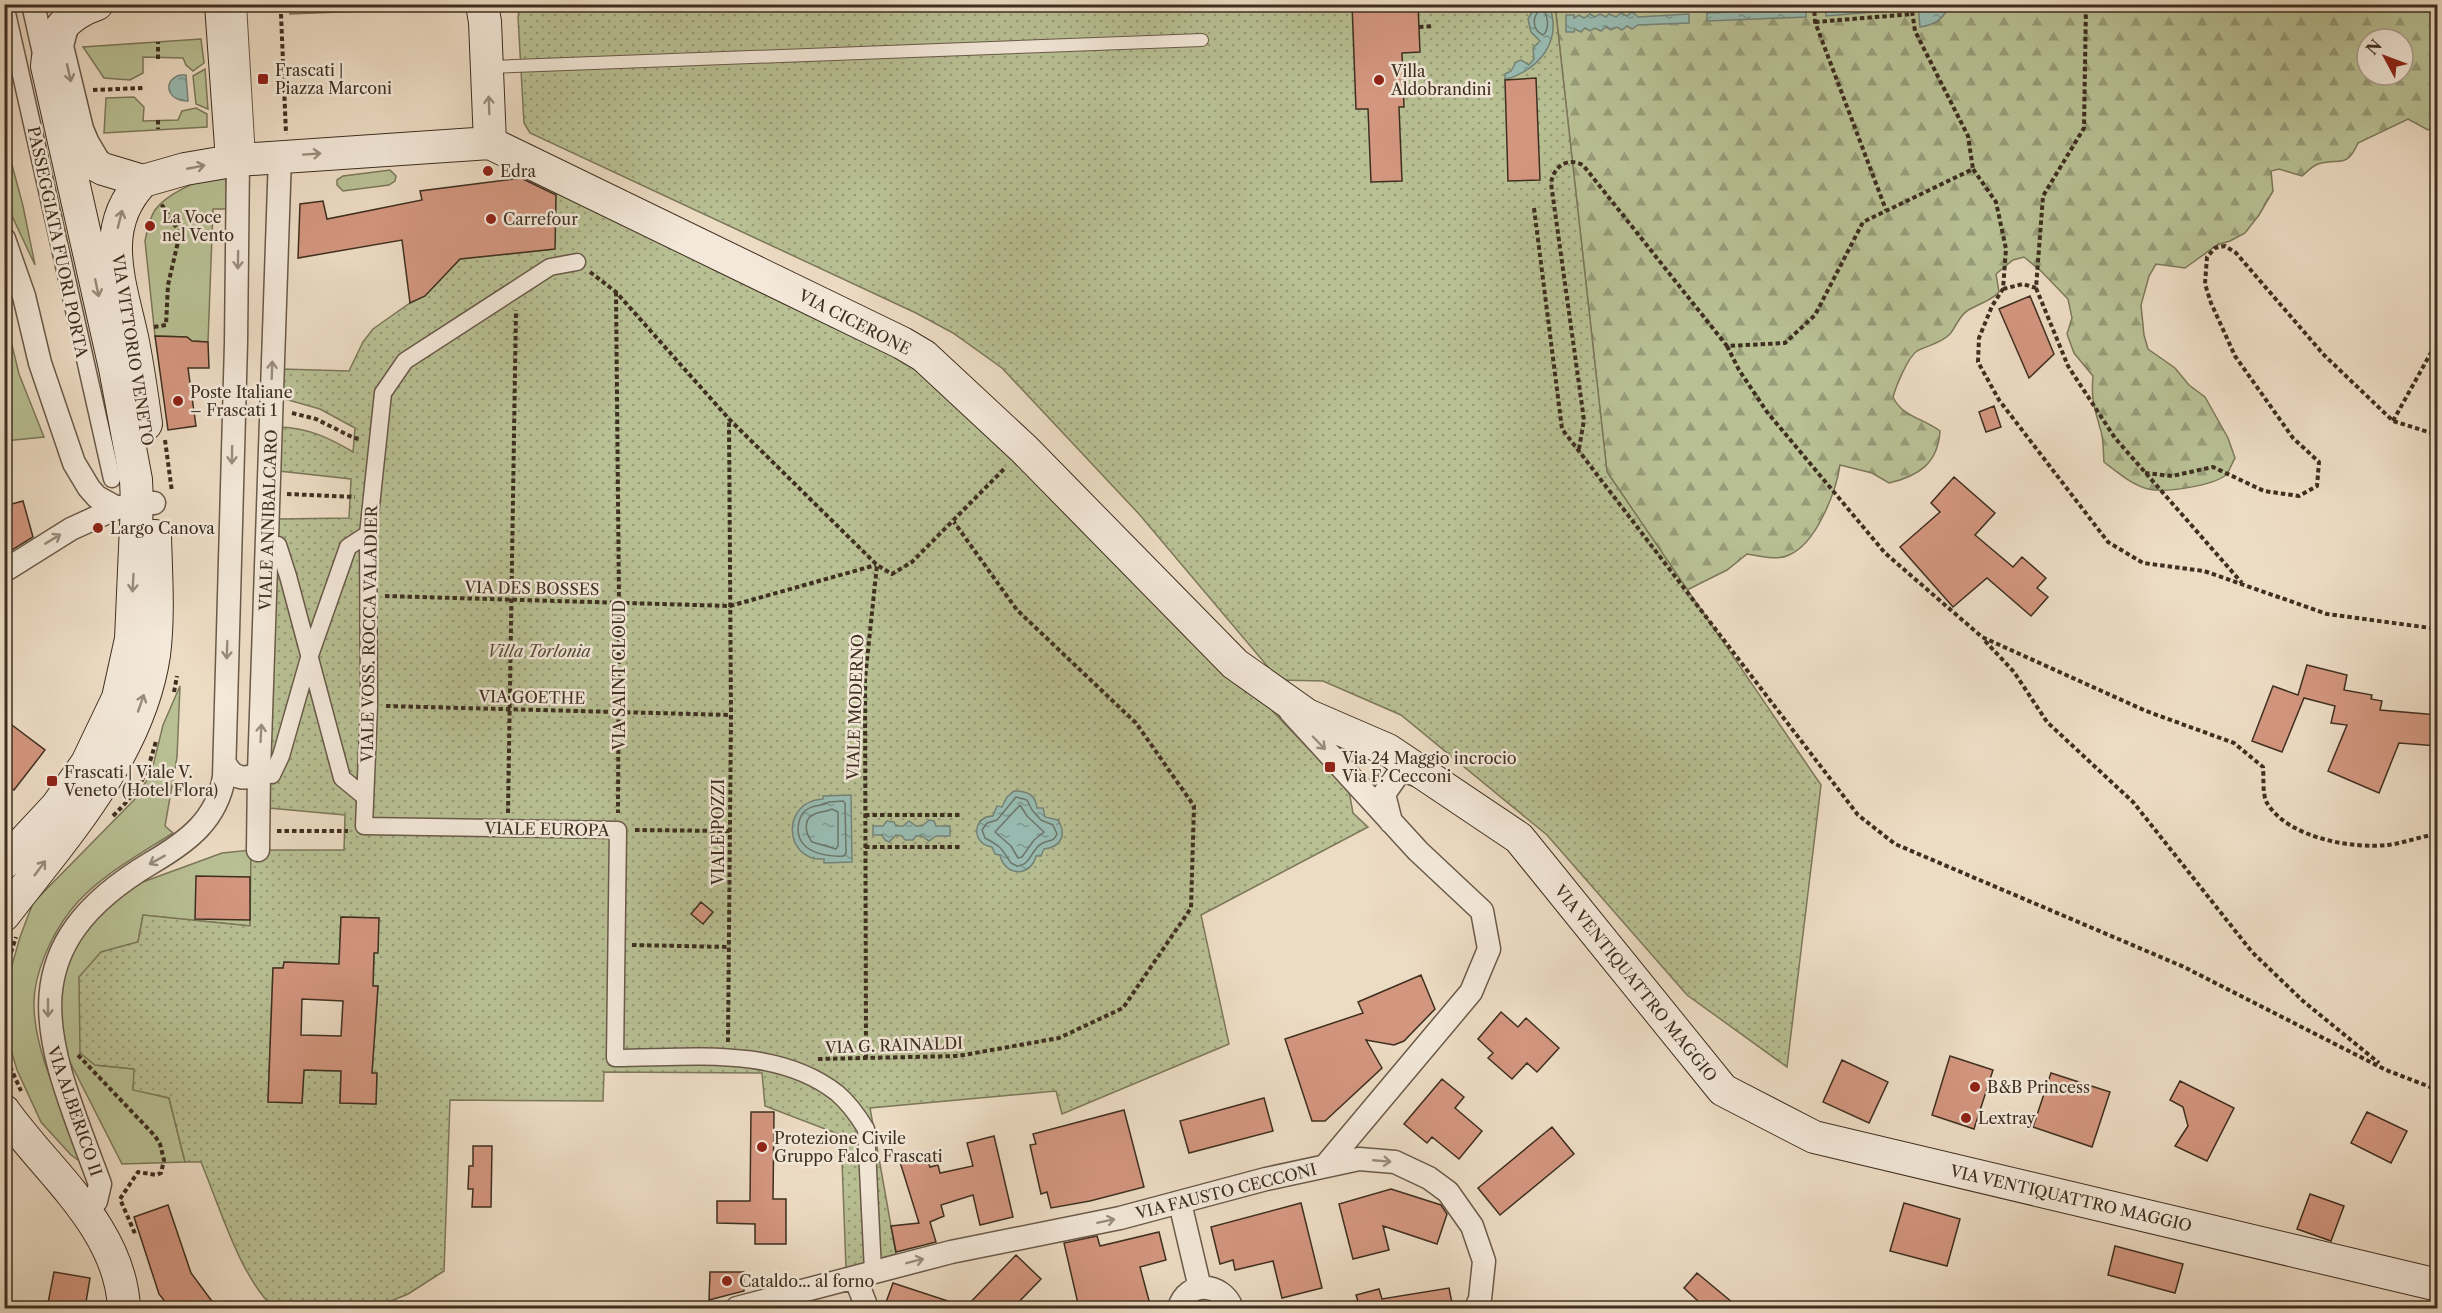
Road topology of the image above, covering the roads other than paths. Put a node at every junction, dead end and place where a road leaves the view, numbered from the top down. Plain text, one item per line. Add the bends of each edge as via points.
1 (5, 4) edge
2 (33, 4) edge
3 (221, 4) edge
4 (243, 4) edge
5 (487, 10) edge
6 (84, 11) edge
7 (1202, 40) dead end
8 (47, 66) junction
9 (487, 67) junction
10 (490, 143) junction
11 (67, 149) junction
12 (256, 156) junction
13 (103, 169) junction
14 (151, 191) junction
15 (4, 239) edge
16 (577, 262) road end
17 (112, 479) dead end
18 (136, 505) junction
19 (368, 534) junction
20 (278, 545) dead end
21 (4, 571) edge
22 (309, 658) junction
23 (1235, 664) joint
24 (1264, 685) junction
25 (226, 765) junction
26 (265, 774) junction
27 (1433, 780) junction
28 (365, 796) junction
29 (1392, 823) junction
30 (364, 826) joint
31 (263, 840) road end
32 (4, 862) edge
33 (4, 915) edge
34 (4, 1111) edge
35 (1324, 1166) junction
36 (1180, 1203) junction
37 (87, 1212) junction
38 (864, 1274) junction
39 (2438, 1285) edge
40 (1200, 1288) junction
41 (128, 1304) edge
42 (737, 1308) edge
43 (867, 1308) edge
44 (1179, 1308) edge
45 (1232, 1308) edge
46 (1476, 1308) edge

1 - 17 street, PASSEGGIATA FUORI PORTA
2 - 8 street
3 - 12 main road
4 - 12 lane
5 - 9 main road
6 - 8 main road via 56,33 49,47
6 -> 13 street via 64,32 62,46 82,129
7 - 9 lane
8 - 11 main road, VIA VITTORIO VENETO
10 -> 9 main road
12 -> 10 main road
10 - 23 main road, VIA CICERONE via 924,356 1024,449
11 - 13 main road
11 -> 18 main road, VIA VITTORIO VENETO via 115,368 133,463
14 -> 12 main road via 185,169
12 -> 25 street via 236,343
26 -> 12 street, VIALE ANNIBALCARO
13 - 14 main road
18 -> 14 main road, VIA VITTORIO VENETO via 141,392 122,297 116,239 124,205
15 - 18 street via 74,462 97,497
16 - 19 street, VIALE VOSS. ROCCA VALADIER via 550,267 405,361 383,393
21 -> 18 street via 71,529
18 -> 32 main road, VIA VITTORIO VENETO via 130,639 118,698 93,752 69,791
33 -> 18 main road, VIA VITTORIO VENETO via 101,782 140,709 156,631
19 - 22 street via 348,547
19 - 28 street, VIALE VOSS. ROCCA VALADIER
20 - 22 street
22 - 26 street via 281,756
22 - 28 street via 342,778
23 - 24 main road, VIA VENTIQUATTRO MAGGIO
24 - 27 main road, VIA VENTIQUATTRO MAGGIO via 1307,715 1388,750
24 -> 29 street, VIA FAUSTO CECCONI
25 - 26 street via 240,778
25 -> 37 street, VIA ALBERICO II via 219,798 203,824 182,845 129,876 95,903 70,932 54,963 47,1000 51,1039 100,1184 96,1201
26 - 31 street, VIALE ANNIBALCARO
27 - 29 street via 1401,770 1384,794
27 - 39 main road, VIA VENTIQUATTRO MAGGIO via 1519,838 1724,1090 1814,1137
28 - 30 street, VIALE VOSS. ROCCA VALADIER
29 - 35 street, VIA FAUSTO CECCONI via 1482,911 1489,949 1471,992
30 - 38 street, VIALE EUROPA via 618,830 615,1058 763,1060 809,1076 837,1094 866,1129
34 - 37 main road
35 - 36 street, VIA FAUSTO CECCONI
35 -> 46 street via 1359,1159 1395,1162 1448,1192 1472,1226 1484,1261
38 -> 36 street, VIA FAUSTO CECCONI
36 - 40 street
37 - 41 main road via 108,1249
38 - 42 street, VIA FAUSTO CECCONI
38 - 43 street
40 - 44 street via 1184,1297
40 - 45 street via 1216,1290

